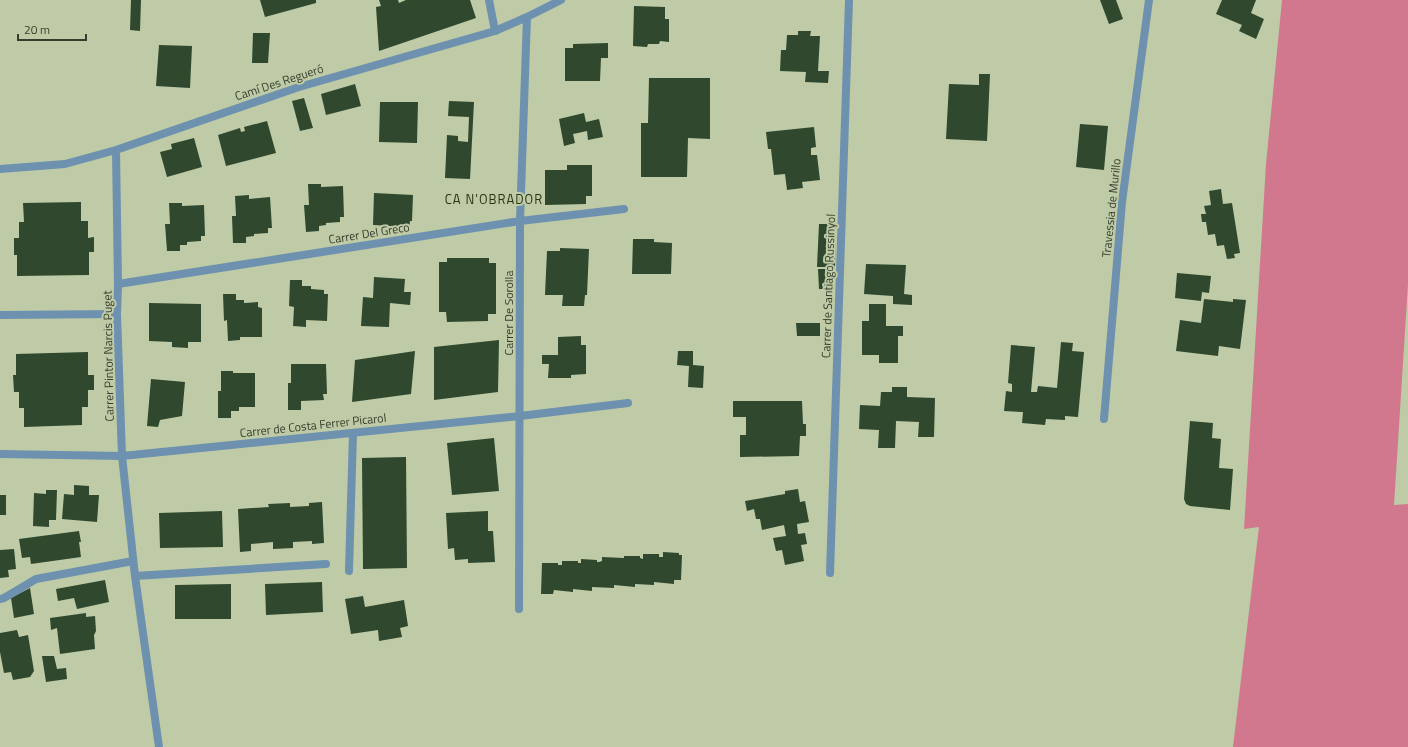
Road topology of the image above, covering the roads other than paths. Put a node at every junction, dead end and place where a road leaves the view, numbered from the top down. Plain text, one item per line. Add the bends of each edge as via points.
1 (489, 0) edge
2 (561, 0) edge
3 (849, 0) edge
4 (1149, 0) edge
5 (527, 17) junction
6 (495, 31) junction
7 (116, 150) junction
8 (0, 169) edge
9 (624, 209) dead end
10 (520, 221) junction
11 (118, 284) junction
12 (117, 314) junction
13 (0, 315) edge
14 (628, 403) dead end
15 (520, 416) junction
16 (1104, 419) dead end
17 (353, 433) junction
18 (0, 454) edge
19 (122, 456) junction
20 (133, 561) junction
21 (326, 564) dead end
22 (349, 571) dead end
23 (830, 573) dead end
24 (135, 576) junction
25 (0, 599) edge
26 (519, 609) dead end
27 (159, 747) edge

1 - 6 street
2 - 5 street, Camí Des Regueró
3 - 23 street, Carrer de Santiago Russinyol
4 - 16 street, Travessia de Murillo via 1122,202
5 - 6 street, Camí Des Regueró
5 - 10 street, Carrer De Sorolla
6 - 7 street, Camí Des Regueró via 299,87
7 - 8 street, Camí Des Regueró via 65,164
7 - 11 street, Carrer Pintor Narcis Puget
9 - 10 street, Carrer Del Greco
10 - 11 street, Carrer Del Greco
10 - 15 street, Carrer De Sorolla
11 - 12 street, Carrer Pintor Narcis Puget
12 - 13 street
12 - 19 street, Carrer Pintor Narcis Puget
14 - 15 street, Carrer de Costa Ferrer Picarol
15 - 17 street, Carrer de Costa Ferrer Picarol
15 - 26 street, Carrer De Sorolla
17 - 19 street, Carrer de Costa Ferrer Picarol
17 - 22 street
18 - 19 street, Carrer de Costa Ferrer Picarol
19 - 20 street, Carrer Pintor Narcis Puget
20 - 24 street, Carrer Pintor Narcis Puget
20 - 25 street via 36,579
21 - 24 street
24 - 27 street, Carrer Pintor Narcis Puget

